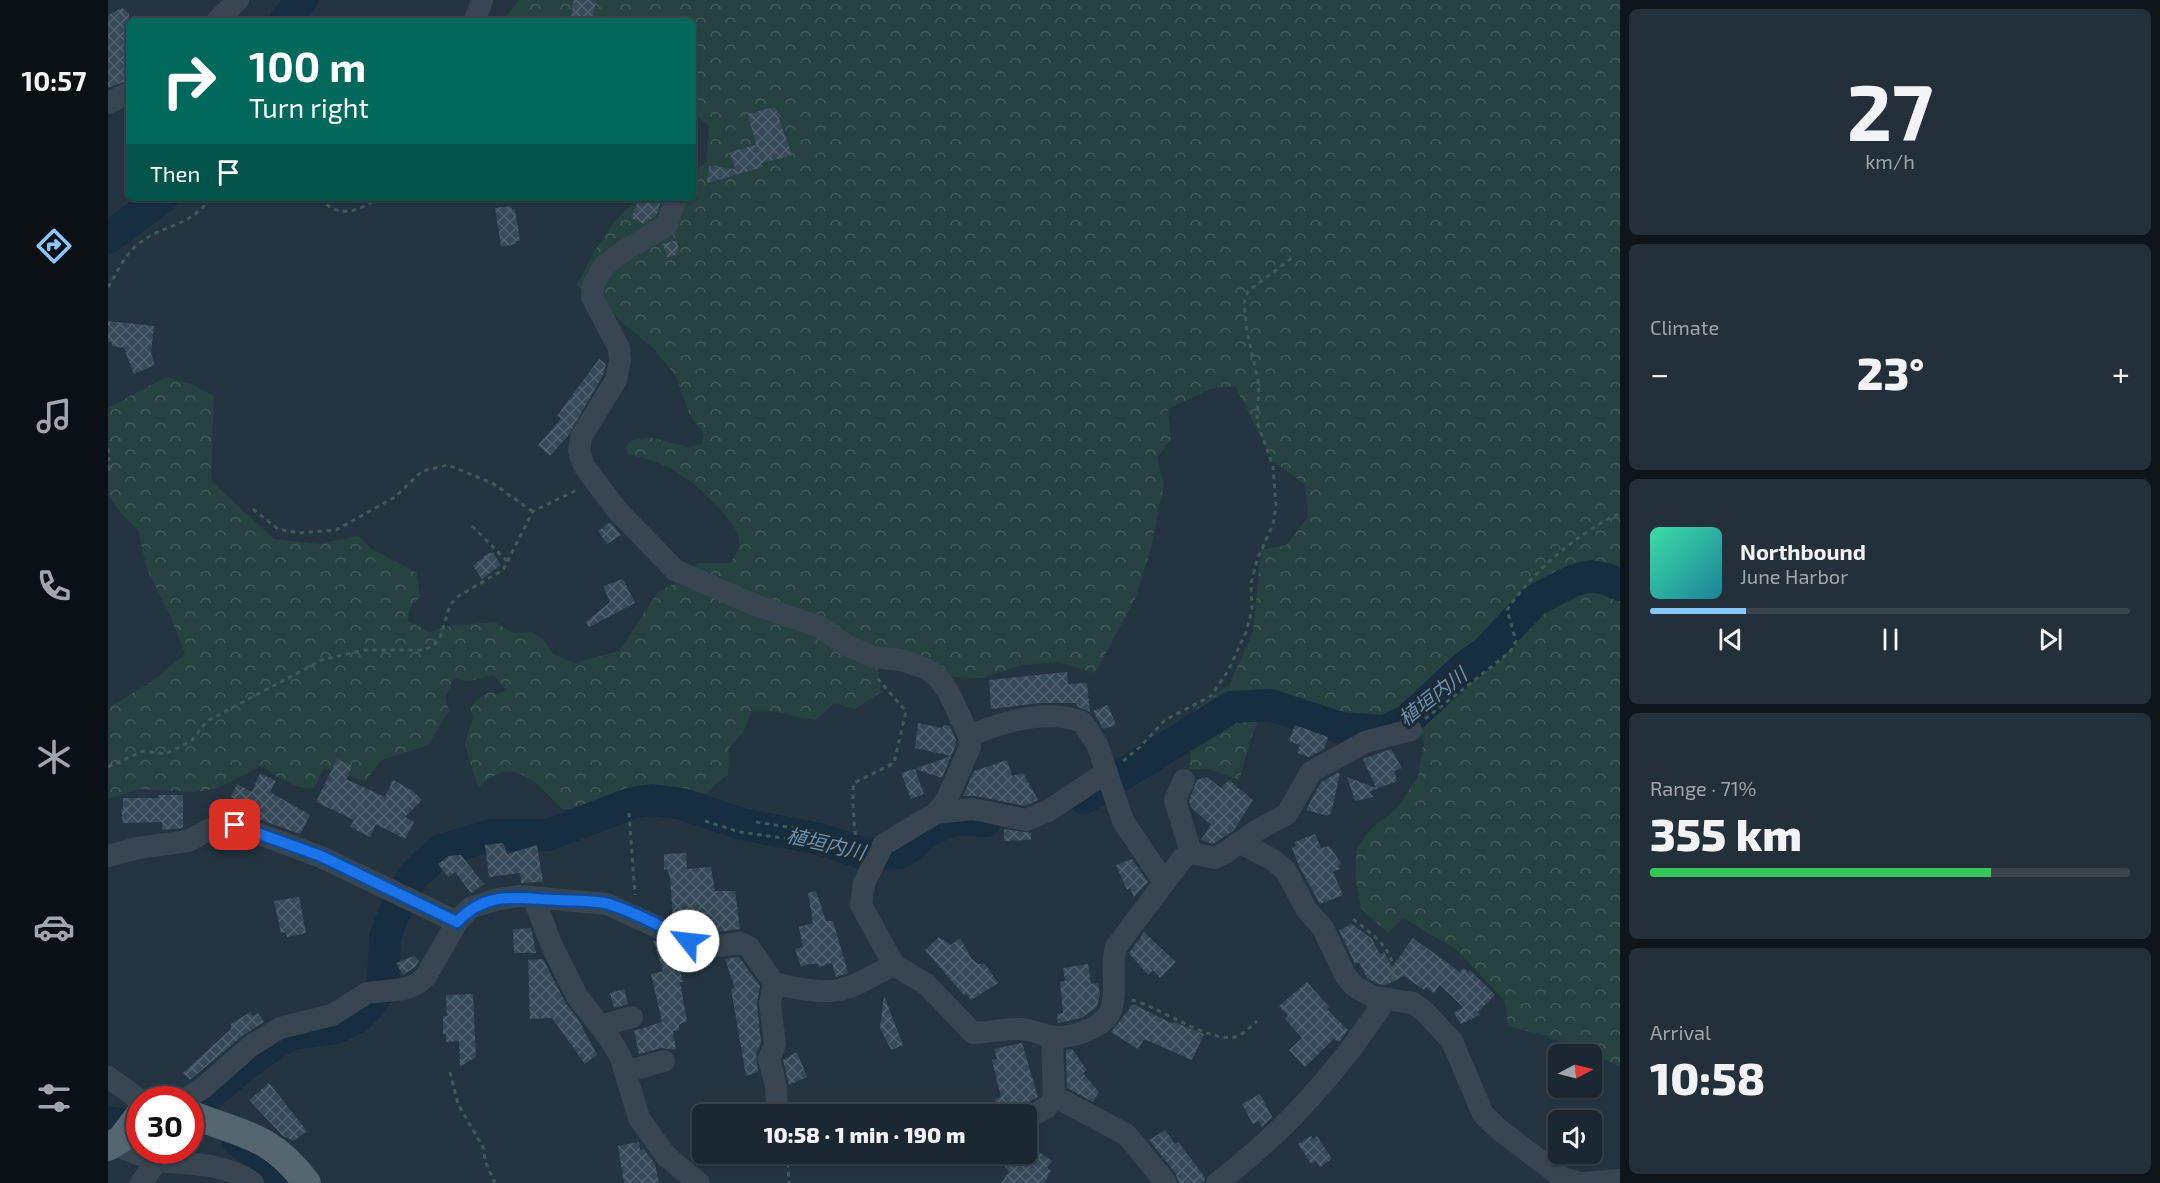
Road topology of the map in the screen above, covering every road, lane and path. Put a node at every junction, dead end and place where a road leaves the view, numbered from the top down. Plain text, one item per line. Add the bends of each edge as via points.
1 (237, 0) edge
2 (482, 0) edge
3 (219, 18) edge
4 (476, 18) edge
5 (126, 94) edge
6 (108, 103) edge
7 (208, 201) edge
8 (323, 201) edge
9 (371, 201) edge
10 (675, 201) edge
11 (1292, 258) dead end
12 (108, 287) edge
13 (108, 448) edge
14 (110, 475) dead end
15 (594, 481) junction
16 (253, 509) dead end
17 (533, 511) junction
18 (1620, 513) edge
19 (472, 526) dead end
20 (507, 561) junction
21 (865, 653) junction
22 (1411, 730) joint
23 (969, 736) junction
24 (108, 767) edge
25 (1107, 772) junction
26 (1184, 780) dead end
27 (629, 813) dead end
28 (936, 813) junction
29 (705, 821) dead end
30 (756, 822) dead end
31 (1239, 842) junction
32 (856, 844) junction
33 (883, 845) junction
34 (1191, 853) junction
35 (108, 856) edge
36 (872, 865) junction
37 (1164, 882) junction
38 (534, 899) junction
39 (636, 915) junction
40 (1353, 919) dead end
41 (457, 922) junction
42 (894, 965) junction
43 (774, 983) junction
44 (1388, 1000) junction
45 (1112, 1001) junction
46 (632, 1017) dead end
47 (1257, 1021) dead end
48 (600, 1026) junction
49 (1052, 1036) junction
50 (664, 1061) dead end
51 (450, 1072) dead end
52 (625, 1072) junction
53 (108, 1077) edge
54 (204, 1087) edge
55 (126, 1096) edge
56 (1054, 1099) junction
57 (777, 1104) edge
58 (1037, 1113) edge
59 (204, 1116) edge
60 (126, 1127) edge
61 (114, 1143) edge
62 (155, 1164) edge
63 (184, 1164) edge
64 (788, 1164) edge
65 (1620, 1180) edge
66 (141, 1183) edge
67 (253, 1183) edge
68 (307, 1183) edge
69 (495, 1183) edge
70 (699, 1183) edge
71 (789, 1183) edge
72 (1166, 1183) edge
73 (1217, 1183) edge
74 (1581, 1183) edge

1 - 3 street
2 - 4 street
5 - 6 street
7 - 12 path via 183,224 135,246
8 - 9 path via 334,211 345,213
10 - 15 street via 667,225 612,259 593,285 592,297 616,342 620,361 616,380 581,437 579,451
11 - 25 path via 1248,291 1244,303 1259,385 1257,422 1273,466 1276,507 1274,524 1251,584 1252,610 1246,632 1211,696 1165,720 1129,758
13 - 14 path
15 - 17 path
15 - 21 street via 675,570 755,605 818,626
16 - 17 path via 278,529 336,530 395,497 422,471 448,465 492,483
17 - 20 path
18 - 22 path via 1576,537 1517,596 1507,610 1516,641 1510,652
19 - 20 path
20 - 24 path via 496,576 457,597 450,605 434,645 423,650 364,650 322,660 207,722 192,740 171,751 143,751
21 - 23 street via 926,668 938,677
21 - 32 path via 872,674 906,711 894,763 854,783 851,792
22 - 31 street via 1365,742 1311,772 1287,814
23 - 25 street via 1012,721 1073,718 1087,726
23 - 28 street via 970,747 959,773
25 - 28 street via 1048,811 1026,820 972,809
25 - 37 street via 1123,821
26 - 34 street via 1174,800
27 - 39 path
28 - 33 street
29 - 36 path via 740,832 811,842
30 - 32 path via 812,831
31 - 34 street via 1215,858
31 - 44 street via 1286,871 1306,909 1323,928 1345,975 1365,995
32 - 33 path
33 - 36 street
34 - 37 street
35 - 41 street via 129,849 188,841 218,825 235,825 321,856
36 - 42 street via 861,905
37 - 45 street via 1116,947 1112,960
38 - 39 street via 607,904
38 - 41 street via 519,896 483,902 470,908
38 - 48 street via 565,974
39 - 43 street via 709,947 741,943 749,947
40 - 44 path via 1391,955 1395,968
41 - 54 street via 429,971 417,984 367,993 332,1015 280,1028
42 - 43 street via 839,990 825,992
42 - 49 street via 926,984 973,1034 1020,1029
43 - 57 street via 770,1002 775,1045 769,1059
44 - 73 street via 1293,1116
44 - 74 street via 1413,1003 1441,1028 1452,1041 1475,1100 1497,1128 1563,1178
45 - 47 path via 1134,1000 1204,1031 1231,1038
45 - 49 street via 1106,1020 1096,1028
46 - 48 street
48 - 52 street
49 - 56 street
50 - 52 street
51 - 69 path via 458,1104 484,1149
52 - 70 street via 639,1118 666,1156
53 - 55 street
56 - 58 street
56 - 72 street via 1127,1135
59 - 68 main road via 276,1149
60 - 61 main road
62 - 66 street
63 - 67 street via 240,1173
64 - 71 path
65 - 74 street

